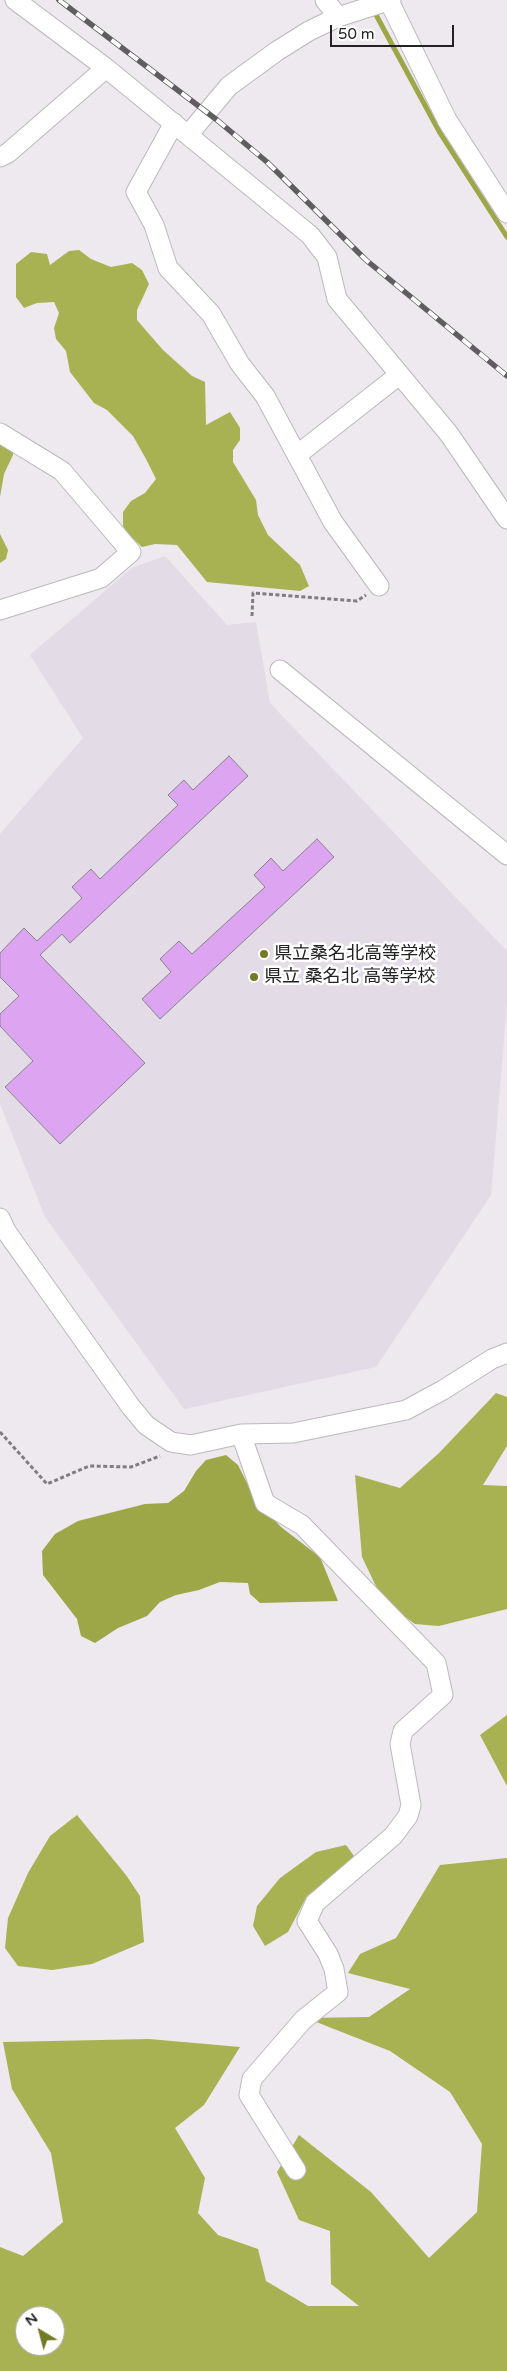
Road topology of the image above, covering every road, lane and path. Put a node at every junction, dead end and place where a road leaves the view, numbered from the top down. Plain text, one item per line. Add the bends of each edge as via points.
1 (15, 0) edge
2 (325, 0) edge
3 (390, 0) edge
4 (338, 17) junction
5 (106, 68) junction
6 (174, 123) junction
7 (188, 135) junction
8 (0, 157) edge
9 (507, 213) edge
10 (399, 375) junction
11 (0, 433) edge
12 (296, 455) junction
13 (507, 519) edge
14 (379, 586) joint
15 (0, 610) edge
16 (252, 616) dead end
17 (280, 670) dead end
18 (507, 855) edge
19 (0, 1218) edge
20 (507, 1353) edge
21 (0, 1432) edge
22 (241, 1434) junction
23 (171, 1442) junction
24 (296, 2170) dead end

1 - 5 street
2 - 4 street
3 - 4 street
3 - 9 street via 447,120
4 - 7 street via 309,31 229,86
5 - 6 street
5 - 8 street
6 - 7 street
6 - 12 street via 136,192 154,224 168,268 211,314 240,364 265,396
7 - 10 street via 310,235 327,257 337,298
10 - 12 street
10 - 13 street via 449,434
11 - 15 street via 62,471 130,552 101,578
12 - 14 street via 334,522
14 - 16 path via 357,601 253,593
17 - 18 street
19 - 23 street via 131,1408 146,1425
20 - 22 street via 406,1410 294,1433
21 - 23 path via 47,1484 89,1466 131,1467 166,1454
22 - 23 street via 191,1445
22 - 24 street via 265,1503 302,1525 436,1663 443,1695 403,1732 400,1744 411,1805 408,1816 393,1836 315,1903 307,1921 328,1954 338,1992 302,2020 252,2079 249,2095

